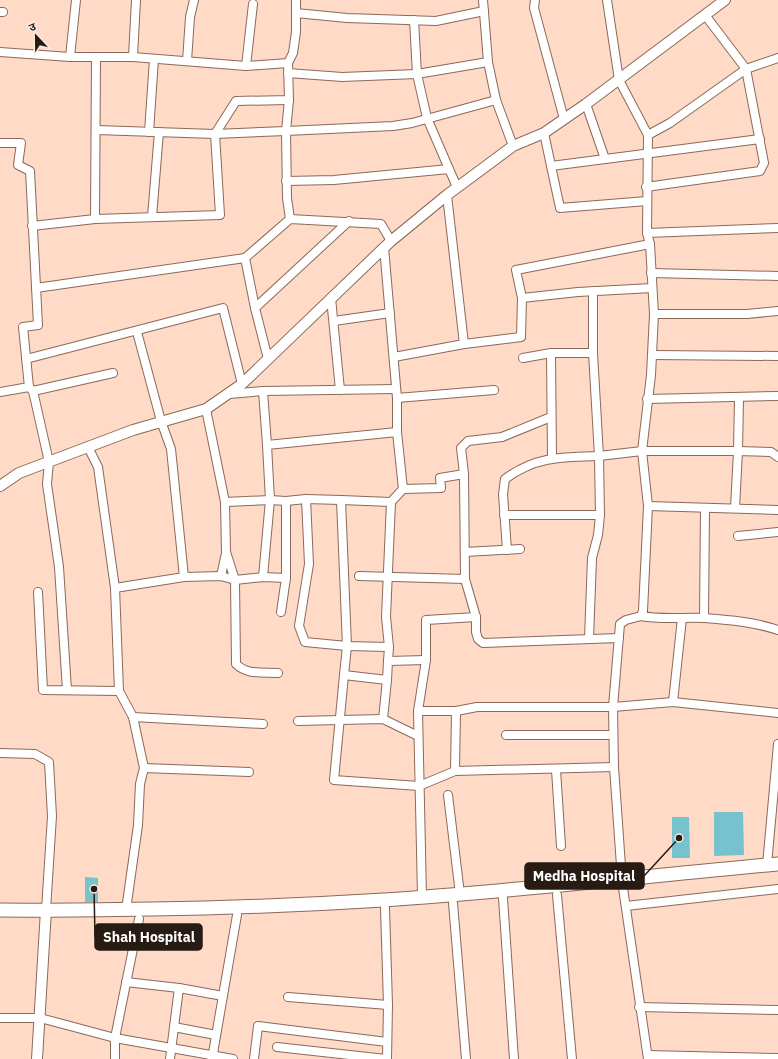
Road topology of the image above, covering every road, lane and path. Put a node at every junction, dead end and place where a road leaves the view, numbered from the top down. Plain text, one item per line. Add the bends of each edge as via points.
1 (76, 0) edge
2 (136, 0) edge
3 (194, 0) edge
4 (296, 0) edge
5 (483, 0) edge
6 (535, 0) edge
7 (607, 0) edge
8 (725, 0) edge
9 (253, 4) dead end
10 (484, 11) junction
11 (296, 13) junction
12 (705, 15) junction
13 (414, 20) junction
14 (0, 52) edge
15 (70, 57) junction
16 (96, 57) junction
17 (133, 57) junction
18 (778, 58) edge
19 (154, 59) junction
20 (187, 61) junction
21 (488, 62) junction
22 (288, 63) junction
23 (246, 66) junction
24 (746, 69) junction
25 (288, 73) junction
26 (417, 74) junction
27 (619, 80) junction
28 (289, 100) junction
29 (496, 100) junction
30 (586, 104) junction
31 (427, 118) junction
32 (564, 119) junction
33 (96, 130) junction
34 (286, 131) junction
35 (150, 132) junction
36 (159, 132) junction
37 (544, 133) junction
38 (215, 134) junction
39 (648, 135) junction
40 (760, 138) junction
41 (0, 143) edge
42 (513, 146) junction
43 (647, 154) junction
44 (605, 159) junction
45 (551, 166) junction
46 (449, 169) junction
47 (286, 181) junction
48 (458, 187) junction
49 (646, 187) junction
50 (447, 194) junction
51 (646, 201) junction
52 (152, 217) junction
53 (290, 219) junction
54 (95, 220) junction
55 (349, 221) junction
56 (32, 226) junction
57 (778, 228) edge
58 (647, 233) junction
59 (388, 244) junction
60 (650, 244) junction
61 (245, 258) junction
62 (652, 273) junction
63 (778, 276) edge
64 (36, 288) junction
65 (652, 288) junction
66 (593, 291) junction
67 (332, 298) junction
68 (522, 298) junction
69 (255, 308) junction
70 (778, 311) edge
71 (390, 313) junction
72 (654, 314) junction
73 (334, 321) junction
74 (137, 332) junction
75 (464, 344) junction
76 (551, 353) junction
77 (594, 353) junction
78 (652, 355) junction
79 (778, 356) edge
80 (394, 357) junction
81 (523, 358) dead end
82 (26, 359) junction
83 (268, 359) junction
84 (113, 373) dead end
85 (242, 384) junction
86 (31, 389) junction
87 (396, 389) junction
88 (340, 390) junction
89 (494, 390) dead end
90 (263, 391) junction
91 (0, 392) edge
92 (229, 394) junction
93 (778, 396) edge
94 (397, 398) junction
95 (739, 398) junction
96 (647, 399) junction
97 (206, 408) junction
98 (551, 417) junction
99 (160, 421) junction
100 (397, 432) junction
101 (267, 445) junction
102 (88, 447) junction
103 (738, 451) junction
104 (642, 452) junction
105 (599, 456) junction
106 (778, 457) edge
107 (552, 458) junction
108 (49, 462) junction
109 (464, 474) junction
110 (0, 486) edge
111 (403, 489) junction
112 (306, 499) junction
113 (270, 500) junction
114 (341, 500) junction
115 (286, 501) junction
116 (225, 502) junction
117 (392, 502) junction
118 (648, 506) junction
119 (705, 508) junction
120 (735, 508) junction
121 (778, 510) edge
122 (504, 515) junction
123 (600, 515) junction
124 (778, 532) edge
125 (738, 536) dead end
126 (520, 549) dead end
127 (506, 550) junction
128 (226, 552) junction
129 (465, 552) junction
130 (221, 576) junction
131 (359, 576) dead end
132 (184, 577) junction
133 (263, 577) junction
134 (286, 578) junction
135 (388, 578) junction
136 (466, 579) junction
137 (235, 580) junction
138 (115, 588) junction
139 (38, 592) dead end
140 (281, 612) dead end
141 (641, 616) junction
142 (476, 617) junction
143 (682, 618) junction
144 (704, 618) junction
145 (778, 630) edge
146 (618, 638) junction
147 (589, 639) junction
148 (347, 646) junction
149 (389, 647) junction
150 (426, 660) junction
151 (388, 661) junction
152 (278, 673) dead end
153 (344, 675) junction
154 (387, 680) junction
155 (67, 690) junction
156 (119, 691) junction
157 (673, 702) junction
158 (613, 707) junction
159 (418, 711) junction
160 (456, 711) junction
161 (778, 713) edge
162 (133, 717) junction
163 (383, 719) junction
164 (298, 721) dead end
165 (340, 721) junction
166 (263, 724) dead end
167 (613, 735) junction
168 (418, 736) junction
169 (506, 736) dead end
170 (778, 744) edge
171 (0, 753) edge
172 (614, 767) junction
173 (144, 768) junction
174 (556, 770) junction
175 (455, 771) junction
176 (249, 772) dead end
177 (419, 786) junction
178 (448, 795) dead end
179 (562, 846) dead end
180 (772, 865) edge
181 (778, 873) edge
182 (623, 884) junction
183 (778, 889) edge
184 (558, 895) junction
185 (496, 896) junction
186 (422, 897) junction
187 (456, 898) junction
188 (626, 906) junction
189 (385, 908) junction
190 (0, 910) edge
191 (126, 910) junction
192 (46, 915) junction
193 (237, 915) junction
194 (0, 919) edge
195 (139, 919) junction
196 (126, 982) junction
197 (179, 988) junction
198 (223, 996) junction
199 (288, 997) dead end
200 (388, 1006) junction
201 (639, 1007) junction
202 (778, 1010) edge
203 (0, 1018) edge
204 (40, 1018) junction
205 (174, 1027) junction
206 (216, 1035) junction
207 (115, 1038) junction
208 (387, 1042) junction
209 (277, 1047) dead end
210 (171, 1048) junction
211 (648, 1057) edge
212 (212, 1058) edge
213 (778, 1058) edge
214 (37, 1059) edge
215 (115, 1059) edge
216 (170, 1059) edge
217 (233, 1059) edge
218 (254, 1059) edge
219 (386, 1059) edge
220 (466, 1059) edge
221 (514, 1059) edge
222 (572, 1059) edge

1 - 15 street
2 - 17 street
3 - 20 street via 190,17
4 - 11 street
5 - 10 street
6 - 32 street via 534,8
7 - 27 street
8 - 12 street
9 - 23 street
10 - 13 street via 436,20
10 - 21 street
11 - 13 street
11 - 22 street via 293,53
12 - 24 street
12 - 27 street
13 - 26 street
14 - 15 street
15 - 16 street
16 - 17 street
16 - 33 street
17 - 19 street
18 - 24 street
19 - 20 street
19 - 35 street
20 - 23 street
21 - 26 street
21 - 29 street
22 - 23 street
22 - 25 street
24 - 39 street via 670,123
24 - 40 street
25 - 26 street via 342,77
25 - 28 street
26 - 31 street
27 - 30 street
27 - 39 street
28 - 34 street
28 - 38 street via 236,101
29 - 31 street
29 - 42 street
30 - 32 street
30 - 44 street
31 - 34 street via 393,126
31 - 46 street
32 - 37 street
33 - 35 street
33 - 54 street
34 - 38 street
34 - 47 street
35 - 36 street
36 - 38 street
36 - 52 street
37 - 42 street
37 - 45 street
38 - 52 street via 220,215
39 - 43 street
40 - 43 street
40 - 49 street via 764,163 760,171
41 - 56 street via 21,143 18,165 30,171
42 - 48 street
43 - 44 street
43 - 49 street
44 - 45 street
45 - 51 street via 560,208
46 - 47 street via 334,180
46 - 48 street
47 - 53 street
48 - 50 street
49 - 51 street
50 - 59 street
50 - 75 street
51 - 58 street
52 - 54 street
53 - 55 street
53 - 61 street
54 - 56 street
55 - 59 street via 381,224
55 - 69 street
56 - 64 street
57 - 58 street
58 - 60 street
59 - 67 street
59 - 71 street
60 - 62 street
60 - 68 street via 516,270
61 - 64 street
61 - 69 street
62 - 63 street
62 - 65 street
64 - 82 street via 38,325 23,327
65 - 66 street
65 - 72 street
66 - 68 street
66 - 77 street
67 - 73 street
67 - 83 street
68 - 75 street via 521,337
69 - 83 street
70 - 72 street via 747,314
71 - 73 street
71 - 80 street
72 - 78 street
73 - 88 street
74 - 82 street
74 - 85 street via 223,308
74 - 99 street
75 - 80 street
76 - 77 street
76 - 81 street
76 - 98 street
77 - 105 street
78 - 79 street
78 - 96 street
80 - 87 street
82 - 86 street
83 - 85 street
84 - 86 street
85 - 92 street
86 - 91 street
86 - 108 street
87 - 88 street
87 - 94 street
88 - 90 street
89 - 94 street
90 - 92 street
90 - 101 street
92 - 97 street
93 - 95 street
94 - 100 street
95 - 96 street
95 - 103 street
96 - 104 street
97 - 99 street
97 - 116 street
98 - 107 street
98 - 109 street via 502,437 468,441 461,448
99 - 102 street
99 - 132 street via 171,449
100 - 101 street
100 - 111 street
101 - 113 street
102 - 108 street
102 - 138 street via 98,467
103 - 104 street
103 - 106 street via 770,452
103 - 120 street
104 - 105 street
104 - 118 street
105 - 107 street
105 - 123 street
107 - 122 street via 518,469 505,479
108 - 110 street via 19,473
108 - 155 street via 47,484 59,567
109 - 111 street via 440,478 441,488
109 - 129 street
111 - 117 street
112 - 114 street
112 - 115 street
112 - 148 street via 309,564 299,626 305,642
113 - 115 street
113 - 116 street
113 - 133 street
114 - 117 street
114 - 148 street
115 - 134 street
116 - 128 street
117 - 135 street
118 - 119 street
118 - 141 street
119 - 120 street
119 - 144 street
120 - 121 street
122 - 123 street
122 - 127 street
123 - 147 street via 592,558
124 - 125 street
126 - 127 street
127 - 129 street
128 - 130 street
128 - 137 street
129 - 136 street
130 - 132 street
130 - 137 street
131 - 135 street
132 - 138 street
133 - 134 street
133 - 137 street
134 - 140 street
135 - 136 street
135 - 149 street via 386,617
136 - 142 street
137 - 152 street via 236,664 248,672
138 - 156 street
139 - 155 street via 43,690
141 - 143 street via 657,619
141 - 146 street via 620,624
142 - 147 street via 476,632 478,639 483,643
142 - 150 street via 426,620
143 - 144 street
143 - 157 street
144 - 145 street via 756,623
146 - 147 street
146 - 158 street
148 - 149 street
148 - 153 street
149 - 151 street
150 - 151 street
150 - 159 street
151 - 154 street
153 - 154 street
153 - 165 street
154 - 163 street
155 - 156 street
156 - 162 street
157 - 158 street
157 - 161 street
158 - 160 street via 477,707
158 - 167 street
159 - 160 street
159 - 168 street
160 - 175 street
162 - 166 street
162 - 173 street
163 - 165 street
163 - 168 street
164 - 165 street
165 - 177 street via 334,780
167 - 169 street
167 - 172 street
168 - 177 street
170 - 180 street
171 - 192 street via 35,754 49,762 52,816
172 - 174 street
172 - 182 street
173 - 176 street
173 - 191 street
174 - 175 street
174 - 179 street
175 - 177 street
177 - 186 street
178 - 187 street
180 - 182 main road
181 - 182 main road
182 - 184 main road
182 - 185 main road
182 - 188 street
183 - 188 street
184 - 185 main road
184 - 222 street
185 - 187 main road
185 - 221 street
186 - 187 main road
186 - 191 main road
187 - 189 main road
187 - 220 street
188 - 201 street
189 - 193 main road
189 - 200 street
190 - 192 main road
191 - 192 main road
192 - 194 main road
192 - 195 main road
192 - 204 street
193 - 195 main road
193 - 198 street
195 - 196 street
196 - 197 street
196 - 207 street
197 - 198 street
197 - 205 street
198 - 206 street
199 - 200 street
200 - 208 street
201 - 202 street
201 - 211 street
203 - 204 street
204 - 207 street
204 - 214 street
205 - 206 street
205 - 210 street
206 - 212 street
207 - 210 street
207 - 215 street
208 - 218 street via 258,1026
208 - 219 street
209 - 219 street
210 - 212 street
210 - 216 street
211 - 213 street
212 - 217 street

